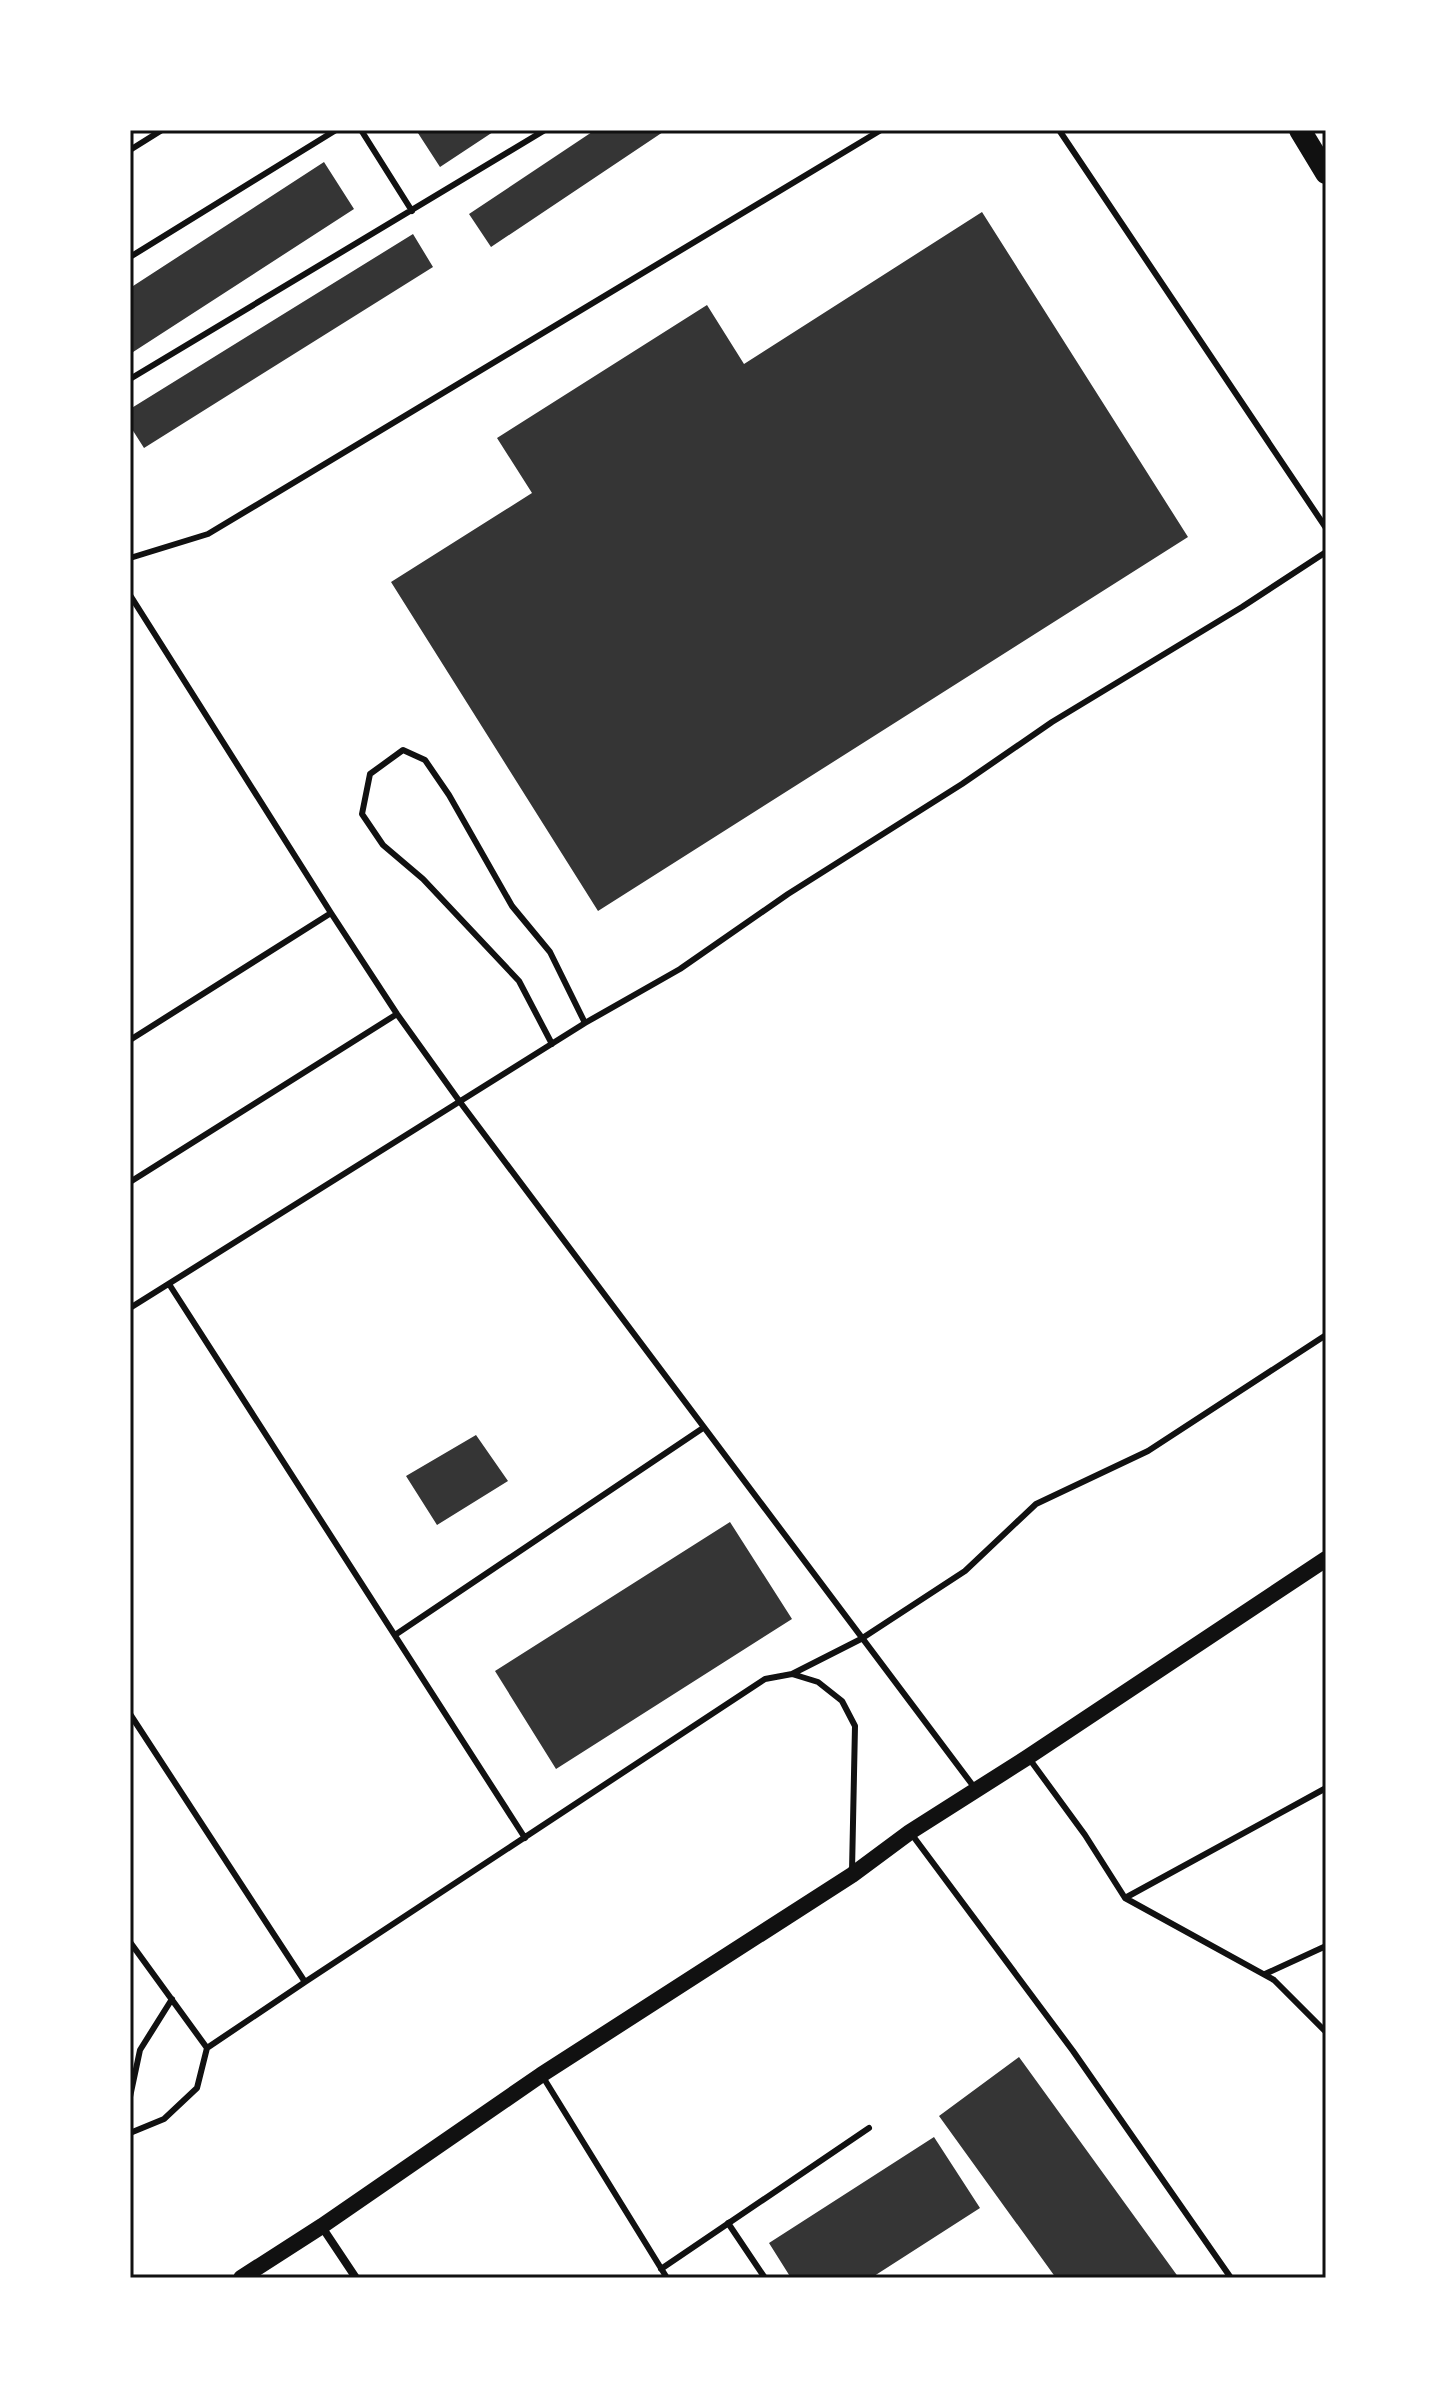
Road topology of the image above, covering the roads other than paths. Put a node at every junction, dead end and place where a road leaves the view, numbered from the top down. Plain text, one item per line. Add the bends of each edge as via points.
1 (162, 130) edge
2 (336, 130) edge
3 (361, 130) edge
4 (545, 130) edge
5 (881, 130) edge
6 (1059, 130) edge
7 (1300, 130) edge
8 (130, 150) edge
9 (1326, 173) edge
10 (412, 211) junction
11 (130, 257) edge
12 (130, 379) edge
13 (1326, 528) edge
14 (1326, 552) edge
15 (130, 558) edge
16 (130, 595) edge
17 (331, 913) junction
18 (397, 1014) junction
19 (585, 1023) junction
20 (130, 1040) edge
21 (552, 1044) junction
22 (460, 1102) junction
23 (130, 1182) edge
24 (169, 1284) junction
25 (130, 1308) edge
26 (1326, 1335) edge
27 (703, 1428) junction
28 (1326, 1559) edge
29 (395, 1635) junction
30 (861, 1639) junction
31 (792, 1674) junction
32 (130, 1714) edge
33 (1028, 1757) junction
34 (1326, 1788) edge
35 (976, 1790) junction
36 (910, 1832) junction
37 (525, 1838) junction
38 (852, 1875) junction
39 (1125, 1898) junction
40 (130, 1942) edge
41 (1326, 1946) edge
42 (1265, 1974) junction
43 (305, 1982) junction
44 (172, 1999) junction
45 (1326, 2032) edge
46 (207, 2048) junction
47 (541, 2075) junction
48 (130, 2097) edge
49 (869, 2128) dead end
50 (130, 2133) edge
51 (728, 2223) junction
52 (322, 2226) junction
53 (661, 2269) junction
54 (241, 2278) edge
55 (356, 2278) edge
56 (667, 2278) edge
57 (765, 2278) edge
58 (1231, 2278) edge

1 - 8 lane
2 - 11 lane
3 - 10 lane
4 - 10 lane
5 - 15 lane via 208,534
6 - 13 lane
7 - 9 highway
10 - 12 lane
14 - 19 lane via 1052,722 680,969
16 - 17 lane
17 - 18 lane
17 - 20 lane
18 - 22 lane
18 - 23 lane
19 - 21 lane
19 - 21 lane via 550,952 512,906 449,795 425,760 403,750 370,774 362,814 383,845 452,908 519,981
21 - 22 lane
22 - 24 lane
22 - 27 lane
24 - 25 lane
24 - 29 lane
26 - 30 lane via 1148,1451 1036,1504 965,1571
27 - 29 lane
27 - 30 lane
28 - 33 main road
29 - 37 lane
30 - 31 lane
30 - 35 lane
31 - 37 lane via 765,1679
31 - 38 lane via 818,1682 842,1701 855,1726
32 - 43 lane
33 - 35 main road
33 - 39 lane
34 - 39 lane
35 - 36 main road
36 - 38 main road
36 - 58 lane via 1073,2051
37 - 43 lane
38 - 47 main road
39 - 42 lane
40 - 44 lane
41 - 42 lane
42 - 45 lane
43 - 46 lane
44 - 46 lane
44 - 48 lane via 140,2050
46 - 50 lane via 197,2088 164,2119
47 - 52 main road
47 - 53 lane
49 - 51 lane
51 - 53 lane
51 - 57 lane
52 - 54 main road
52 - 55 street
53 - 56 lane

